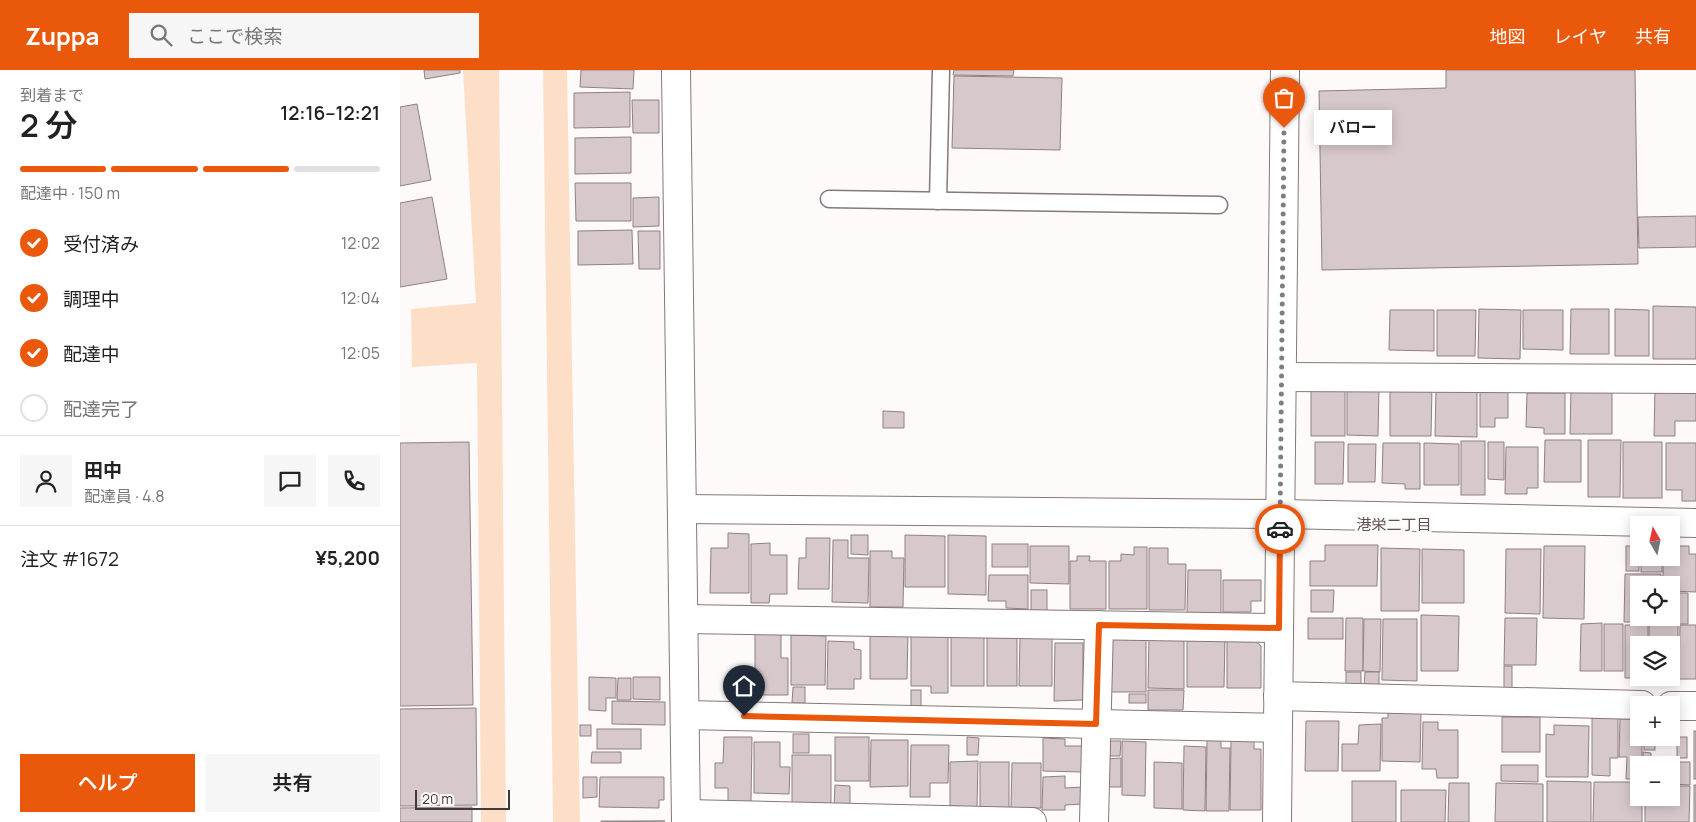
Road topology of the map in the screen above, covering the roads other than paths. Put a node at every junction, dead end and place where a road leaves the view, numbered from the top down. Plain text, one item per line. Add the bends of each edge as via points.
1 (676, 70) edge
2 (940, 70) edge
3 (1285, 70) edge
4 (829, 199) dead end
5 (938, 201) junction
6 (1218, 205) dead end
7 (1282, 377) junction
8 (1696, 379) edge
9 (682, 509) junction
10 (1281, 514) junction
11 (1696, 523) edge
12 (684, 619) junction
13 (1099, 625) junction
14 (1279, 628) junction
15 (1278, 696) junction
16 (1630, 705) edge
17 (1680, 706) edge
18 (1696, 706) edge
19 (685, 715) junction
20 (1096, 724) junction
21 (1278, 728) junction
22 (686, 818) edge
23 (1032, 822) edge
24 (1094, 822) edge
25 (1278, 822) edge

1 - 9 street
2 - 5 lane
3 - 7 street
4 - 5 lane
5 - 6 lane
7 - 8 street
7 - 10 street
9 - 10 street
9 - 12 street
10 - 11 street
10 - 14 street
12 - 13 street
12 - 19 street
13 - 14 street
13 - 20 street
14 - 15 street
15 - 16 street
15 - 21 street
17 - 18 street
19 - 20 street
19 - 22 street
20 - 21 street
20 - 24 street
21 - 25 street
22 - 23 street

